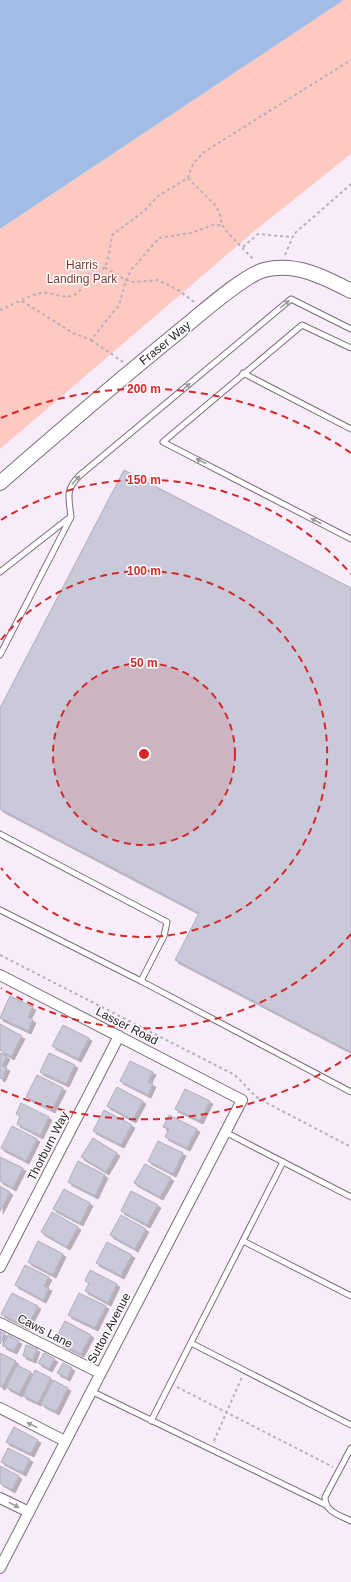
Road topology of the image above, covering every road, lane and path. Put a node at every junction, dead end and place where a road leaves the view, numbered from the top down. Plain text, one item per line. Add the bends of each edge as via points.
1 (351, 60) edge
2 (188, 178) junction
3 (351, 184) edge
4 (222, 225) junction
5 (292, 237) junction
6 (243, 247) junction
7 (285, 262) junction
8 (104, 268) junction
9 (263, 270) junction
10 (126, 280) junction
11 (351, 291) edge
12 (22, 301) junction
13 (0, 310) edge
14 (205, 310) junction
15 (351, 329) edge
16 (91, 340) junction
17 (351, 348) edge
18 (134, 368) junction
19 (243, 373) junction
20 (351, 428) edge
21 (0, 483) edge
22 (71, 517) junction
23 (351, 539) edge
24 (0, 572) edge
25 (0, 655) edge
26 (0, 834) edge
27 (0, 910) edge
28 (0, 955) edge
29 (0, 975) edge
30 (141, 981) junction
31 (119, 1036) junction
32 (351, 1092) edge
33 (242, 1100) joint
34 (226, 1132) junction
35 (351, 1147) edge
36 (283, 1162) junction
37 (351, 1197) edge
38 (243, 1241) junction
39 (0, 1267) edge
40 (351, 1296) edge
41 (0, 1322) edge
42 (191, 1343) junction
43 (245, 1371) junction
44 (100, 1374) junction
45 (176, 1386) dead end
46 (91, 1391) junction
47 (0, 1408) edge
48 (227, 1413) junction
49 (151, 1421) junction
50 (351, 1425) edge
51 (65, 1441) junction
52 (351, 1448) edge
53 (210, 1449) junction
54 (339, 1470) junction
55 (0, 1498) edge
56 (326, 1505) junction
57 (29, 1512) junction
58 (351, 1521) edge
59 (0, 1568) edge

1 - 2 path via 204,152 193,164
2 - 4 path via 216,206
2 - 8 path via 158,196 143,212 112,235
3 - 5 path
4 - 6 path
4 - 10 path via 159,238 132,269
5 - 6 path via 258,234
5 - 7 path
6 - 9 path
7 - 9 street, Fraser Way
7 - 11 street, Fraser Way
8 - 10 path
8 - 12 path via 91,270 85,278 83,287 74,295 39,293
9 - 14 street, Fraser Way
10 - 14 path via 158,280 178,290
10 - 16 path via 119,305
12 - 13 path
12 - 16 path via 73,333
14 - 18 street, Fraser Way
22 -> 15 lane via 68,494 71,485 79,476 292,299
16 - 18 path
17 - 19 lane via 302,325
18 - 21 street, Fraser Way
19 - 20 lane
23 -> 19 lane via 164,442
22 - 24 lane
22 - 25 lane
26 - 30 lane via 167,922 164,936
27 - 30 lane
28 - 35 path via 234,1074 261,1100
29 - 31 street, Lasser Road
30 - 32 lane
31 - 33 street, Lasser Road
31 - 39 street, Thorburn Way
33 - 34 street, Sutton Avenue
34 - 36 lane
34 - 44 street, Sutton Avenue
36 - 37 lane
36 - 38 lane
38 - 40 lane
38 - 42 lane
41 - 44 street, Caws Lane
42 - 43 lane
42 - 49 lane
43 - 48 path
43 - 50 lane
44 - 46 street, Sutton Avenue
45 - 48 path
46 - 49 lane
46 - 51 street, Sutton Avenue
51 -> 47 street
48 - 53 path
48 - 54 path
49 - 53 lane
51 - 57 street, Sutton Avenue
52 - 54 lane
53 - 56 lane
54 - 56 lane via 325,1497
55 -> 57 street
56 - 58 lane via 331,1512
57 - 59 street, Sutton Avenue

